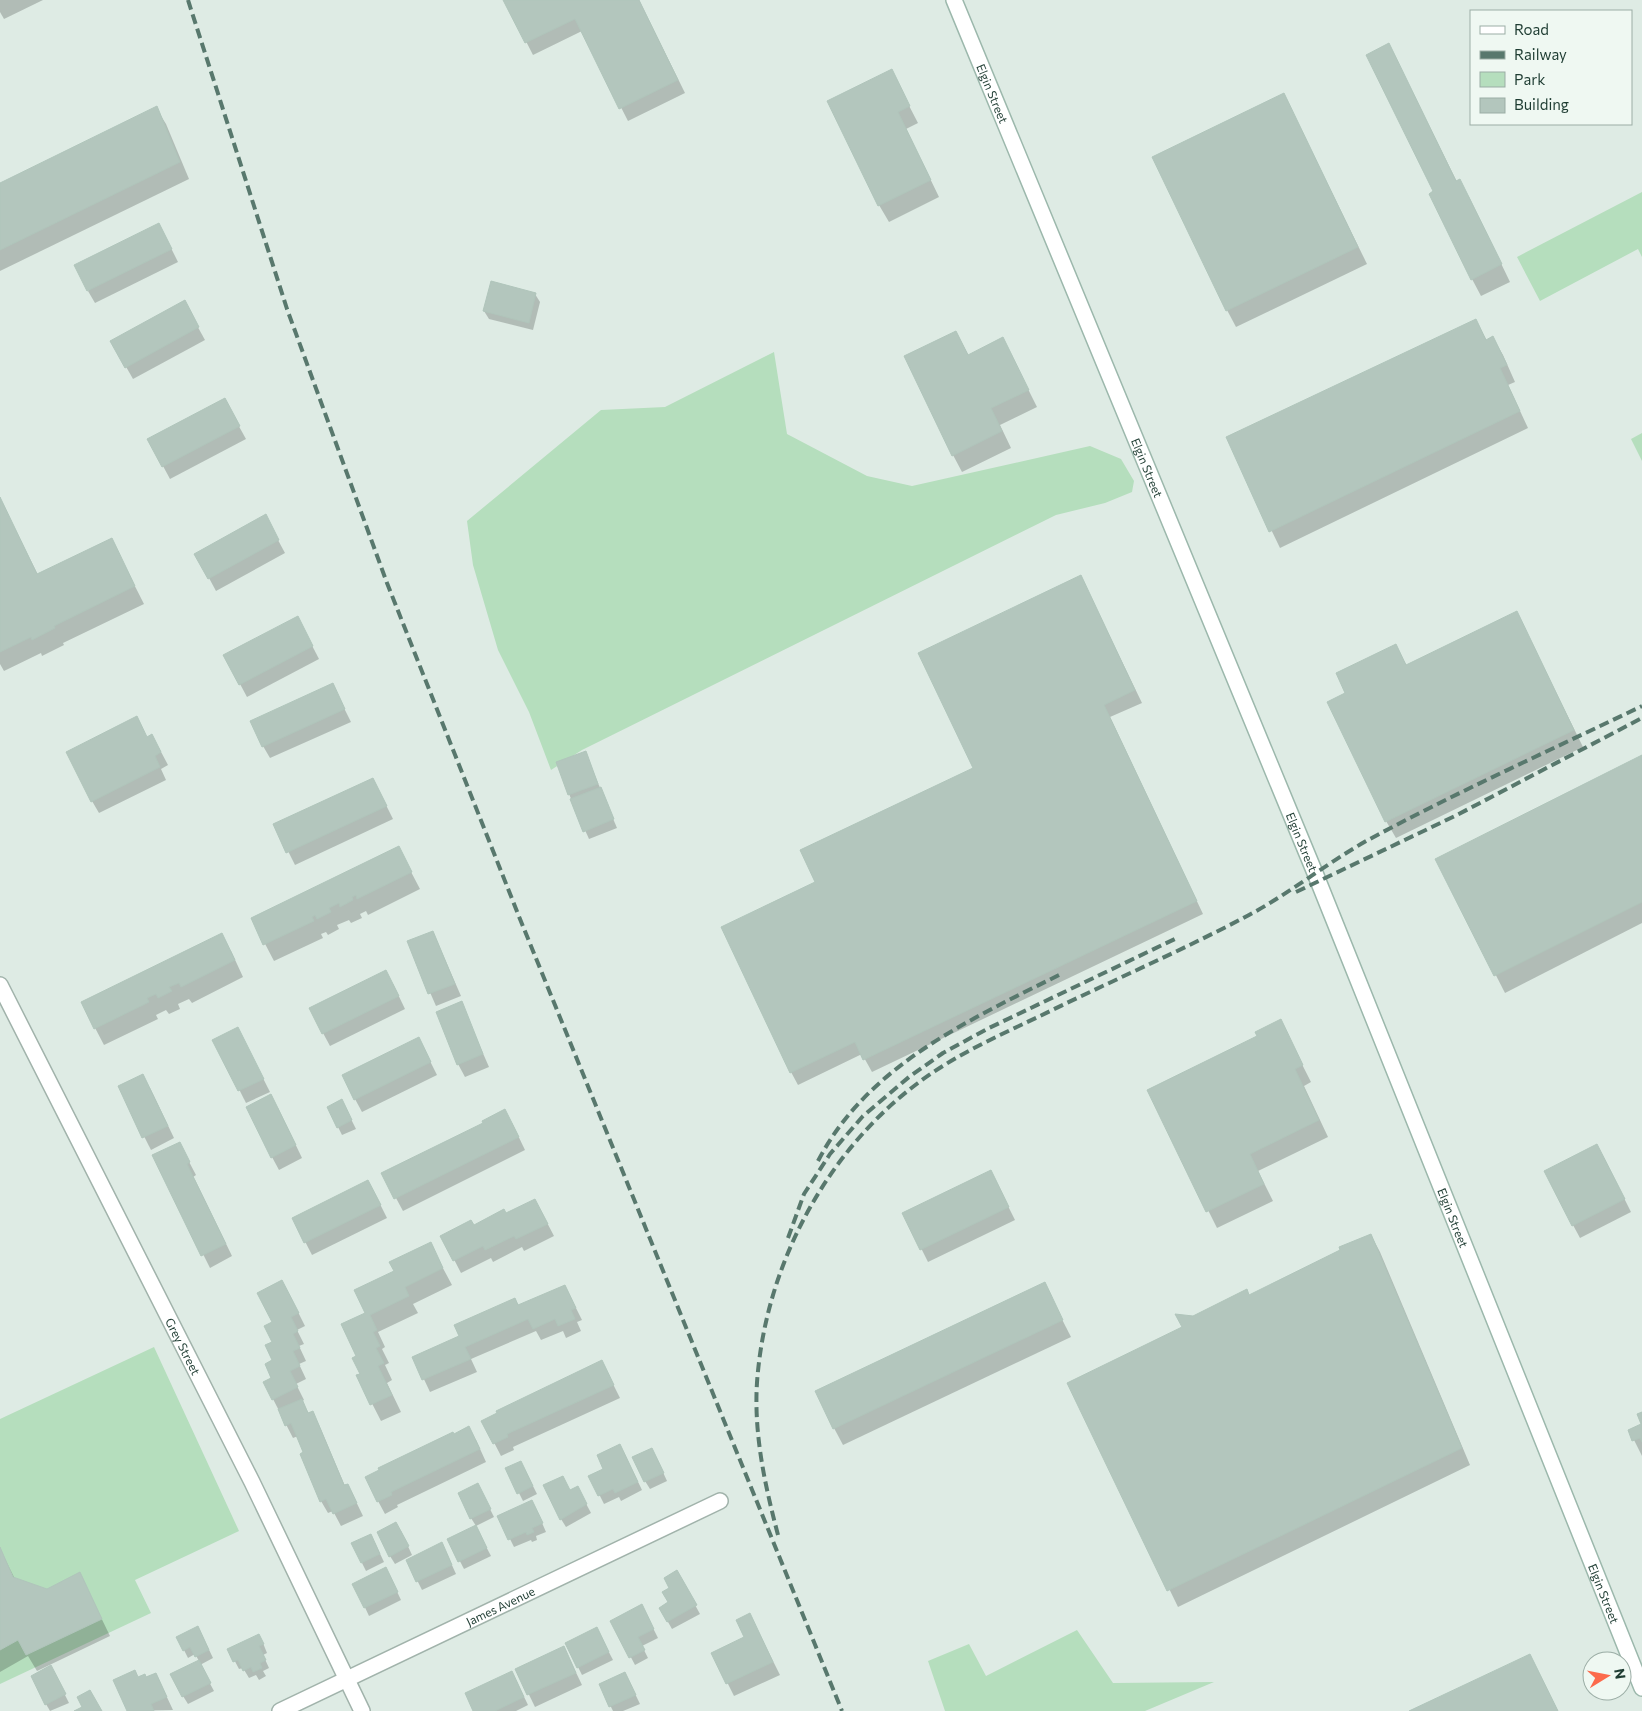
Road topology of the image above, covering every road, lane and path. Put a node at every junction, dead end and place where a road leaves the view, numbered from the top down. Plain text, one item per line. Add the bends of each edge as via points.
1 (954, 0) edge
2 (0, 985) edge
3 (720, 1501) dead end
4 (346, 1679) junction
5 (1642, 1688) edge
6 (280, 1711) edge
7 (362, 1711) edge

1 - 5 main road, Elgin Street via 1315,873
2 - 4 main road, Grey Street via 252,1482
3 - 4 main road, James Avenue
4 - 6 main road, James Avenue
4 - 7 main road, Grey Street

